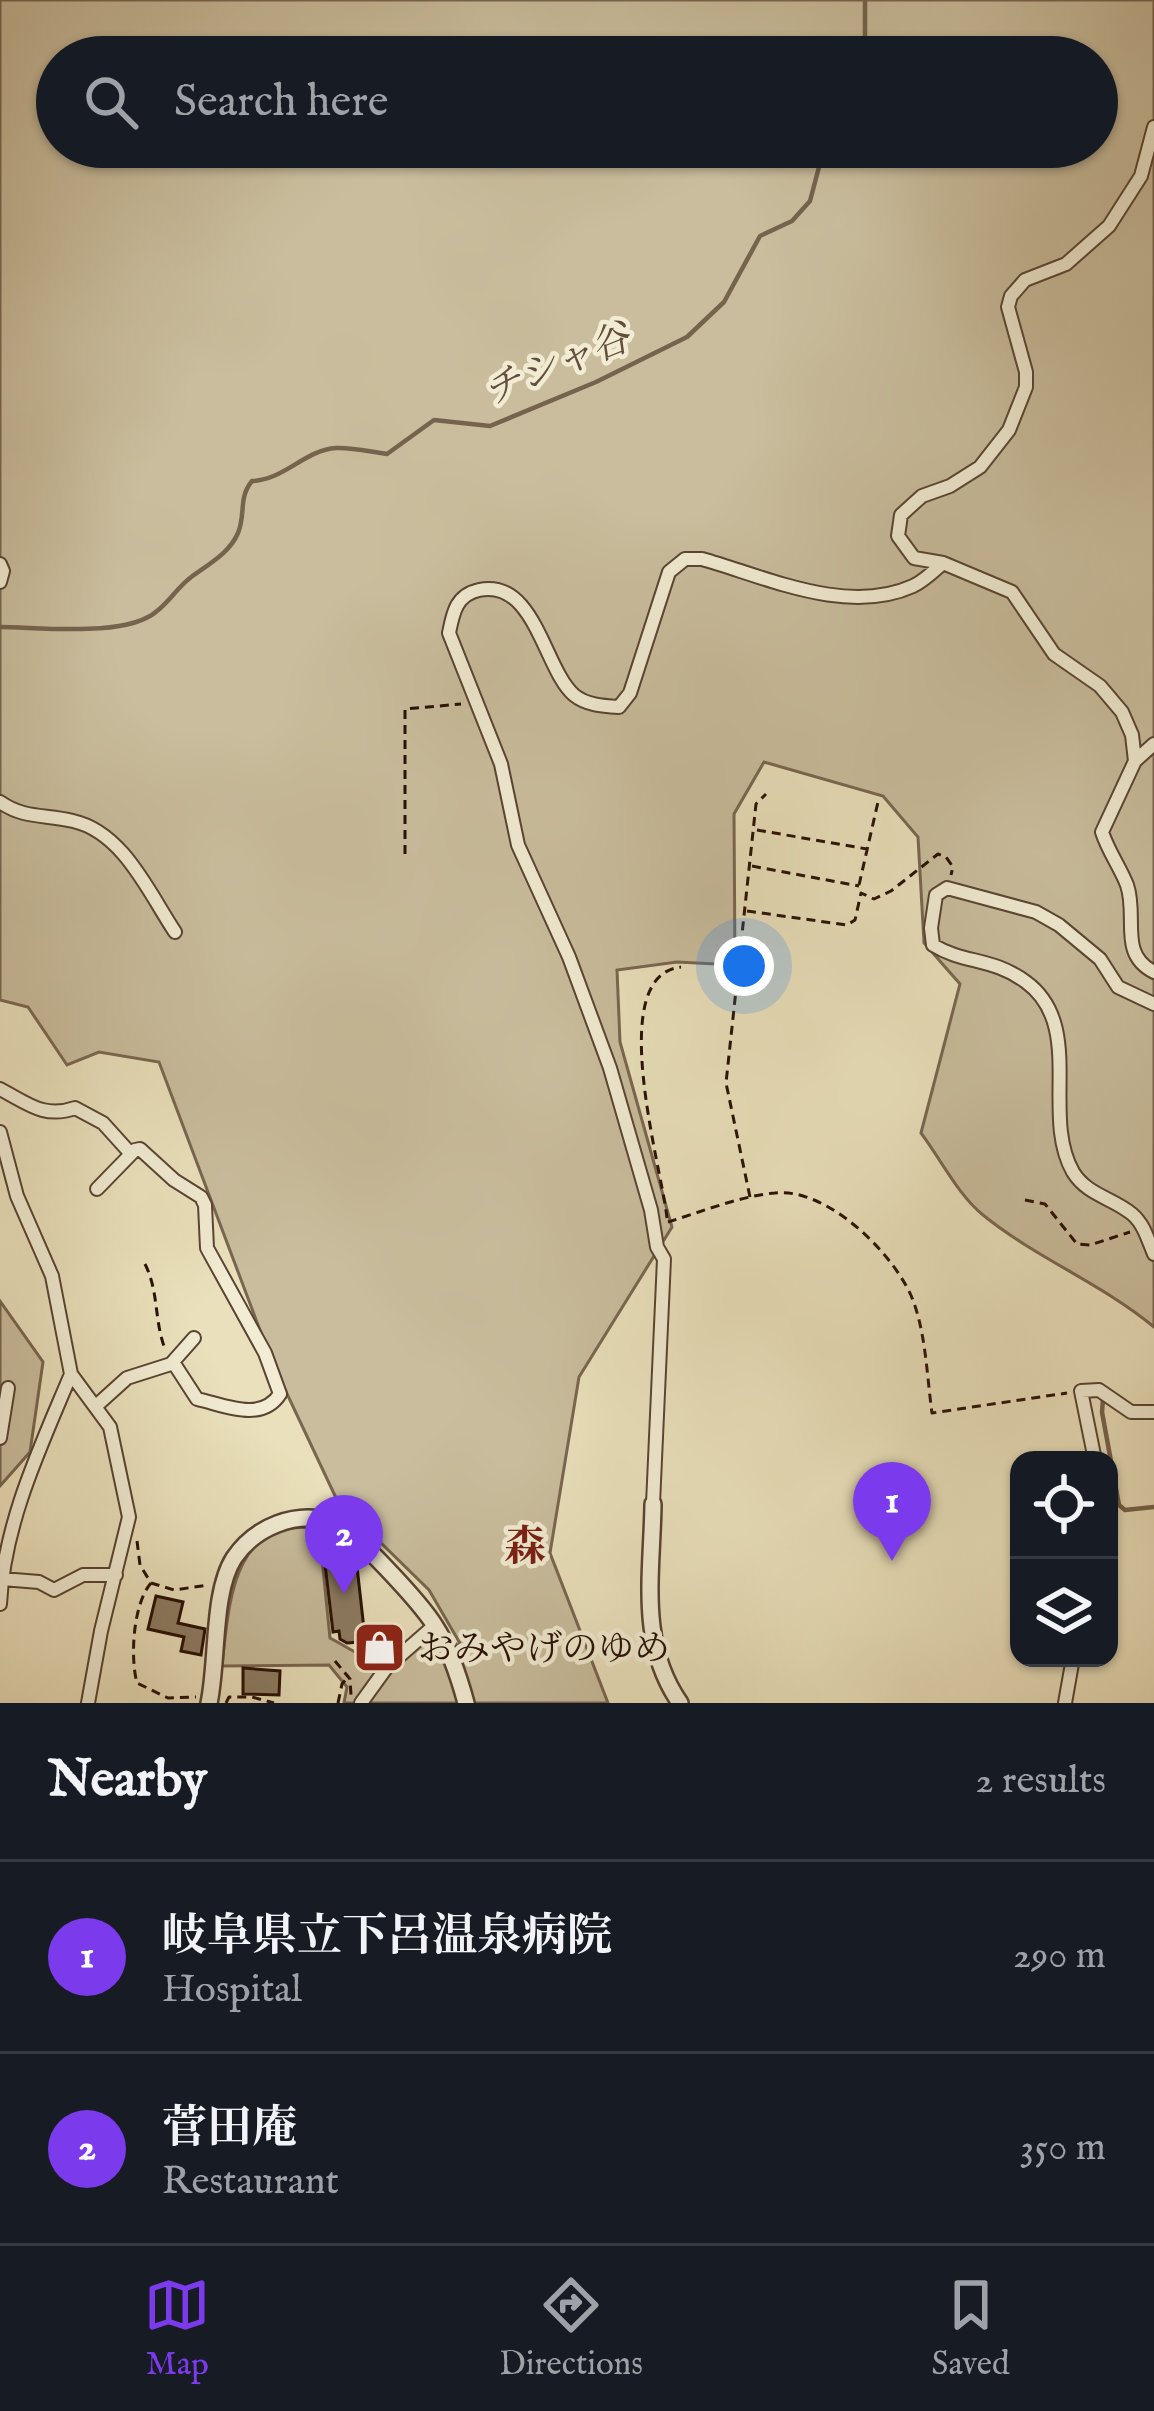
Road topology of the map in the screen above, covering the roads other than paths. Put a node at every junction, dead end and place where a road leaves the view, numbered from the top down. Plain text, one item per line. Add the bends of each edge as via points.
1 (1154, 127) edge
2 (943, 563) junction
3 (0, 564) edge
4 (0, 582) edge
5 (1154, 744) edge
6 (1135, 761) junction
7 (0, 802) edge
8 (175, 932) dead end
9 (1154, 972) edge
10 (1154, 1004) edge
11 (0, 1089) edge
12 (0, 1132) edge
13 (131, 1154) junction
14 (97, 1189) dead end
15 (1154, 1254) edge
16 (194, 1338) dead end
17 (173, 1362) junction
18 (71, 1374) junction
19 (8, 1388) dead end
20 (95, 1406) junction
21 (1154, 1412) edge
22 (0, 1438) edge
23 (1093, 1451) edge
24 (653, 1504) joint
25 (116, 1575) junction
26 (2, 1579) edge
27 (0, 1604) edge
28 (435, 1625) junction
29 (1072, 1667) edge
30 (215, 1701) edge
31 (88, 1703) edge
32 (361, 1703) edge
33 (466, 1703) edge
34 (680, 1703) edge
35 (1066, 1703) edge

1 - 2 street via 1141,176 1109,226 1066,264 1024,280 1010,296 1026,387 1009,430 980,467 901,515 898,536 914,558
2 - 6 street via 1012,592 1054,654 1122,712
2 - 24 street via 916,585 865,596 827,595 685,559 669,572 619,706 576,698 513,598 476,590 453,610 449,633 501,764 518,845 610,1068 664,1258
3 - 4 street
5 - 6 street
6 - 9 street via 1102,832 1127,885 1130,947
7 - 8 street via 17,814 78,822 98,833 130,862
10 - 15 street via 1118,987 1100,958 1059,925 1002,901 946,888 936,896 933,944 1005,968 1046,1004 1057,1023 1069,1163 1085,1187 1131,1213
11 - 13 street via 45,1113 75,1108 103,1123
12 - 18 street via 16,1196 52,1277
13 - 14 street
13 - 17 street via 140,1149 201,1197 207,1248 280,1394 254,1411 197,1399
16 - 17 street
17 - 20 street via 127,1378
18 - 20 street
18 - 26 street via 24,1488
19 - 22 street
20 - 25 street via 110,1427 129,1517
21 - 23 street via 1131,1412 1099,1390 1081,1391
24 - 34 street via 652,1641
25 - 26 street via 83,1575 55,1590
25 - 31 street
26 - 27 street
28 - 30 street via 335,1522 283,1521 241,1550 226,1575
28 - 32 street
28 - 33 street
29 - 35 street

